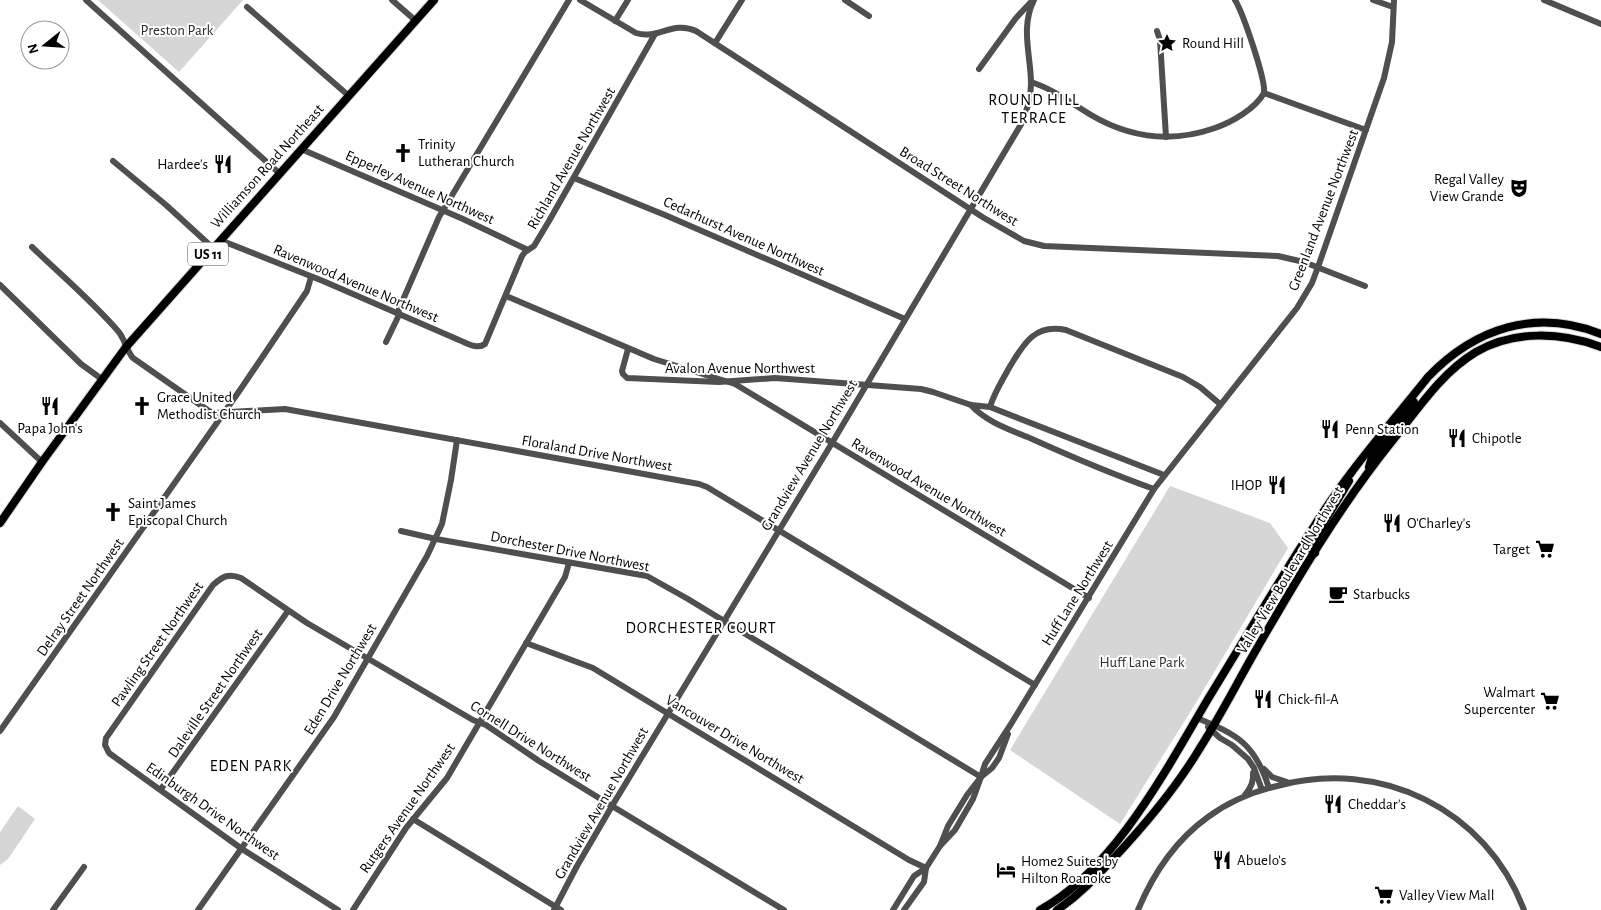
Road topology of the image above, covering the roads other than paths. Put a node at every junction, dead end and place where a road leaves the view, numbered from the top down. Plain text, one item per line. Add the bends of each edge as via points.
1 (86, 0) edge
2 (392, 0) edge
3 (434, 0) edge
4 (570, 0) edge
5 (580, 0) edge
6 (628, 0) edge
7 (742, 0) edge
8 (846, 0) edge
9 (1033, 0) edge
10 (1235, 0) edge
11 (1373, 0) edge
12 (1544, 0) edge
13 (1394, 3) edge
14 (247, 7) dead end
15 (869, 16) dead end
16 (416, 21) junction
17 (615, 21) junction
18 (1601, 24) edge
19 (1157, 31) dead end
20 (655, 34) junction
21 (715, 43) junction
22 (979, 69) dead end
23 (1031, 82) junction
24 (1264, 93) junction
25 (349, 96) junction
26 (1366, 130) junction
27 (1166, 137) junction
28 (300, 149) junction
29 (113, 161) dead end
30 (279, 174) junction
31 (574, 178) junction
32 (970, 209) junction
33 (443, 211) junction
34 (220, 240) junction
35 (32, 247) dead end
36 (213, 248) junction
37 (528, 250) junction
38 (1318, 268) junction
39 (312, 277) junction
40 (0, 284) edge
41 (1365, 286) dead end
42 (506, 296) junction
43 (398, 314) junction
44 (905, 319) junction
45 (1601, 334) edge
46 (386, 342) dead end
47 (482, 346) joint
48 (126, 347) junction
49 (1601, 347) edge
50 (628, 349) junction
51 (103, 380) junction
52 (730, 382) junction
53 (866, 384) junction
54 (1411, 399) junction
55 (1220, 404) junction
56 (970, 406) junction
57 (990, 407) junction
58 (224, 412) junction
59 (0, 424) edge
60 (457, 440) junction
61 (832, 443) junction
62 (42, 462) junction
63 (1354, 470) junction
64 (1369, 471) junction
65 (1164, 475) junction
66 (1154, 489) junction
67 (0, 523) edge
68 (778, 530) junction
69 (401, 531) dead end
70 (436, 539) junction
71 (1315, 553) junction
72 (569, 563) junction
73 (265, 594) joint
74 (1089, 598) junction
75 (288, 611) junction
76 (724, 621) junction
77 (526, 643) junction
78 (369, 658) junction
79 (1035, 685) junction
80 (668, 713) junction
81 (120, 718) joint
82 (1197, 718) junction
83 (480, 723) junction
84 (1212, 727) junction
85 (0, 732) edge
86 (1250, 762) junction
87 (1261, 766) junction
88 (981, 777) junction
89 (1288, 783) junction
90 (160, 789) junction
91 (1266, 789) junction
92 (1242, 798) junction
93 (612, 806) junction
94 (1140, 809) junction
95 (413, 819) junction
96 (242, 848) junction
97 (1109, 863) junction
98 (84, 867) dead end
99 (926, 868) junction
100 (557, 909) edge
101 (53, 910) edge
102 (198, 910) edge
103 (338, 910) edge
104 (353, 910) edge
105 (784, 910) edge
106 (893, 910) edge
107 (904, 910) edge
108 (1040, 910) edge
109 (1057, 910) edge
110 (1138, 910) edge
111 (1524, 910) edge

1 - 30 street
2 - 16 street
3 - 16 main road, Williamson Road Northeast / US 11
4 - 33 street
5 - 17 street, Broad Street Northwest
6 - 17 street
7 - 21 street
8 - 15 street
9 - 22 street
9 - 23 street, Grandview Avenue Northwest via 1026,30
10 - 24 street via 1246,26
11 - 13 street
12 - 18 street
13 - 26 street, Greenland Avenue Northwest via 1389,60
14 - 25 street
16 - 25 main road, Williamson Road Northeast / US 11
17 - 20 street, Broad Street Northwest via 636,33
19 - 27 street
20 - 21 street, Broad Street Northwest via 684,26
20 - 31 street, Richland Avenue Northwest
21 - 32 street, Broad Street Northwest
23 - 27 street via 1050,89 1122,130
23 - 32 street, Grandview Avenue Northwest via 1023,121
24 - 26 street
24 - 27 street via 1252,106 1227,123 1201,133
25 - 28 main road, Williamson Road Northeast / US 11
26 - 38 street, Greenland Avenue Northwest
28 - 30 main road, Williamson Road Northeast / US 11
28 - 33 street, Epperley Avenue Northwest
29 - 36 street
30 - 34 main road, Williamson Road Northeast / US 11
31 - 37 street, Richland Avenue Northwest via 534,246
31 - 44 street, Cedarhurst Avenue Northwest
32 - 38 street, Broad Street Northwest via 1014,236 1039,245 1278,256
32 - 44 street, Grandview Avenue Northwest
33 - 37 street, Epperley Avenue Northwest
33 - 43 street
34 - 36 main road, Williamson Road Northeast / US 11
34 - 39 street, Ravenwood Avenue Northwest
35 - 48 street, Floraland Drive Northwest via 107,318
36 - 48 main road, Williamson Road Northeast / US 11
37 - 42 street, Richland Avenue Northwest via 522,256
38 - 41 street, Broad Street Northwest
38 - 55 street, Greenland Avenue Northwest via 1297,308
39 - 43 street, Ravenwood Avenue Northwest
39 - 58 street, Delray Street Northwest via 307,291
40 - 51 street via 81,364
42 - 47 street, Richland Avenue Northwest
42 - 50 street
43 - 46 street
43 - 47 street, Ravenwood Avenue Northwest via 477,347
44 - 53 street, Grandview Avenue Northwest
45 - 54 main road, Valley View Boulevard Northwest via 1564,324 1529,324 1493,332 1464,346 1441,364
48 - 51 main road, Williamson Road Northeast / US 11
48 - 58 street, Floraland Drive Northwest via 133,358 184,395 213,413
49 - 64 main road, Valley View Boulevard Northwest via 1576,338 1544,335 1507,340 1478,351 1442,380
50 - 52 street
50 - 52 street, Avalon Avenue Northwest via 622,371 627,378
51 - 62 main road, Williamson Road Northeast / US 11
52 - 53 street, Avalon Avenue Northwest via 776,378
52 - 61 street, Ravenwood Avenue Northwest
53 - 56 street, Avalon Avenue Northwest via 933,392
53 - 61 street, Grandview Avenue Northwest
54 - 63 main road, Valley View Boulevard Northwest
54 - 64 main road via 1413,406 1372,457
55 - 57 street via 1183,377 1066,330 1053,328 1039,332 1024,343
55 - 65 street, Greenland Avenue Northwest
56 - 57 street, Avalon Avenue Northwest
56 - 66 street, Avalon Avenue Northwest via 987,418 1094,467
57 - 65 street, Avalon Avenue Northwest
58 - 60 street, Floraland Drive Northwest via 285,409
58 - 85 street, Delray Street Northwest
59 - 62 street
60 - 68 street, Floraland Drive Northwest via 699,484
60 - 70 street, Eden Drive Northwest via 442,524
61 - 68 street, Grandview Avenue Northwest
61 - 74 street, Ravenwood Avenue Northwest
62 - 67 main road, Williamson Road Northeast / US 11
63 - 71 main road via 1347,488 1311,544
63 - 82 main road, Valley View Boulevard Northwest via 1314,526
64 - 71 main road, Valley View Boulevard Northwest
65 - 66 street, Huff Lane Northwest
66 - 74 street, Huff Lane Northwest
68 - 76 street, Grandview Avenue Northwest
68 - 79 street, Floraland Drive Northwest
69 - 70 street, Dorchester Drive Northwest
70 - 72 street, Dorchester Drive Northwest
70 - 78 street, Eden Drive Northwest
71 - 84 main road, Valley View Boulevard Northwest
72 - 76 street, Dorchester Drive Northwest via 650,578
72 - 77 street, Rutgers Avenue Northwest via 565,577
73 - 75 street, Cornell Drive Northwest
73 - 81 street, Pawling Street Northwest via 234,575 219,580
74 - 79 street, Huff Lane Northwest
75 - 78 street, Cornell Drive Northwest
75 - 90 street, Daleville Street Northwest
76 - 80 street, Grandview Avenue Northwest
76 - 88 street, Dorchester Drive Northwest
77 - 80 street, Vancouver Drive Northwest via 593,668
77 - 83 street, Rutgers Avenue Northwest
78 - 83 street, Cornell Drive Northwest
78 - 96 street, Eden Drive Northwest via 334,717
79 - 88 street, Huff Lane Northwest via 985,764
80 - 93 street, Grandview Avenue Northwest
80 - 99 street, Vancouver Drive Northwest
81 - 90 street, Edinburgh Drive Northwest via 106,738 108,753
82 - 84 street
82 - 94 main road, Valley View Boulevard Northwest
83 - 93 street, Cornell Drive Northwest
83 - 95 street, Rutgers Avenue Northwest via 447,778
84 - 86 street via 1220,738
84 - 87 street via 1238,738
84 - 97 main road, Valley View Boulevard Northwest via 1179,779
86 - 91 street
86 - 92 street via 1254,779
87 - 89 street via 1272,777
87 - 91 street
88 - 99 street, Huff Lane Northwest via 948,826
89 - 91 street
89 - 111 street via 1334,778 1370,781 1404,790 1442,808 1466,825 1489,850 1511,881
90 - 96 street, Edinburgh Drive Northwest
91 - 92 street
92 - 110 street via 1208,817 1178,845 1155,875
93 - 100 street, Grandview Avenue Northwest via 577,866
93 - 105 street, Cornell Drive Northwest
94 - 97 main road via 1142,816
94 - 108 main road, Valley View Boulevard Northwest via 1114,845 1085,876
95 - 100 street
95 - 104 street, Rutgers Avenue Northwest
96 - 102 street, Eden Drive Northwest
96 - 103 street, Edinburgh Drive Northwest
97 - 109 main road, Valley View Boulevard Northwest
98 - 101 street
99 - 106 street, Huff Lane Northwest via 914,876
99 - 107 street, Huff Lane Northwest via 924,882

